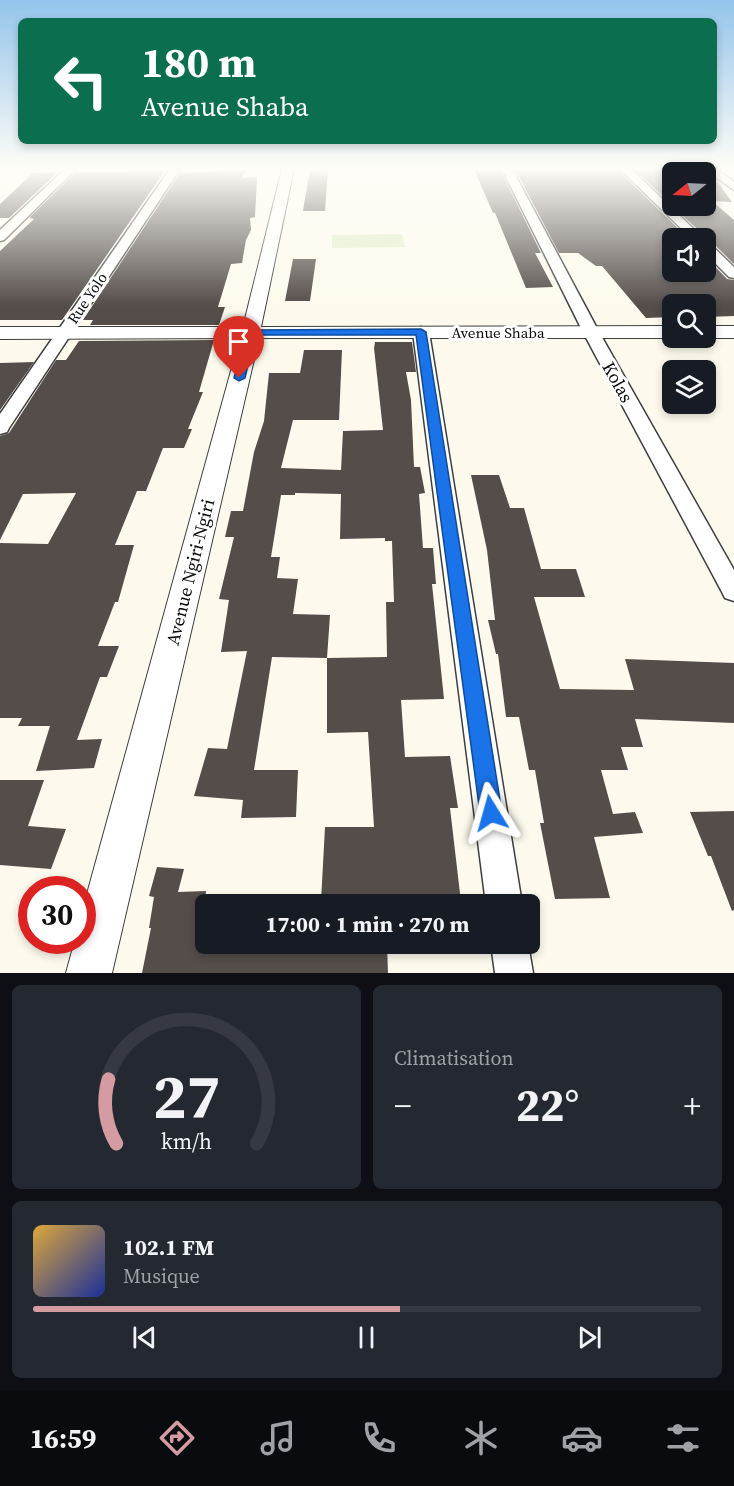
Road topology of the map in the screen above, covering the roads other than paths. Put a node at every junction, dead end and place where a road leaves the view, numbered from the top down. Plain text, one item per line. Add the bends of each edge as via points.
1 (24, 214) edge
2 (144, 214) edge
3 (278, 214) edge
4 (530, 214) edge
5 (672, 214) edge
6 (687, 228) edge
7 (0, 237) edge
8 (716, 257) edge
9 (734, 274) edge
10 (251, 332) junction
11 (421, 332) junction
12 (591, 332) junction
13 (662, 332) edge
14 (716, 332) edge
15 (734, 332) edge
16 (0, 333) edge
17 (64, 333) junction
18 (0, 428) edge
19 (734, 592) edge
20 (503, 894) edge
21 (511, 954) edge
22 (89, 973) edge
23 (514, 973) edge

1 - 7 street
2 - 17 street, Rue Yolo
3 - 10 street, Avenue Ngiri-Ngiri
4 - 12 street, Kolas
5 - 6 street
8 - 9 street
10 - 11 street, Avenue Shaba
10 - 17 street, Avenue Shaba
10 - 22 street, Avenue Ngiri-Ngiri
11 - 12 street, Avenue Shaba
11 - 20 street
12 - 13 street, Avenue Shaba
12 - 19 street, Kolas
14 - 15 street
16 - 17 street, Avenue Shaba
17 - 18 street, Rue Yolo
21 - 23 street

